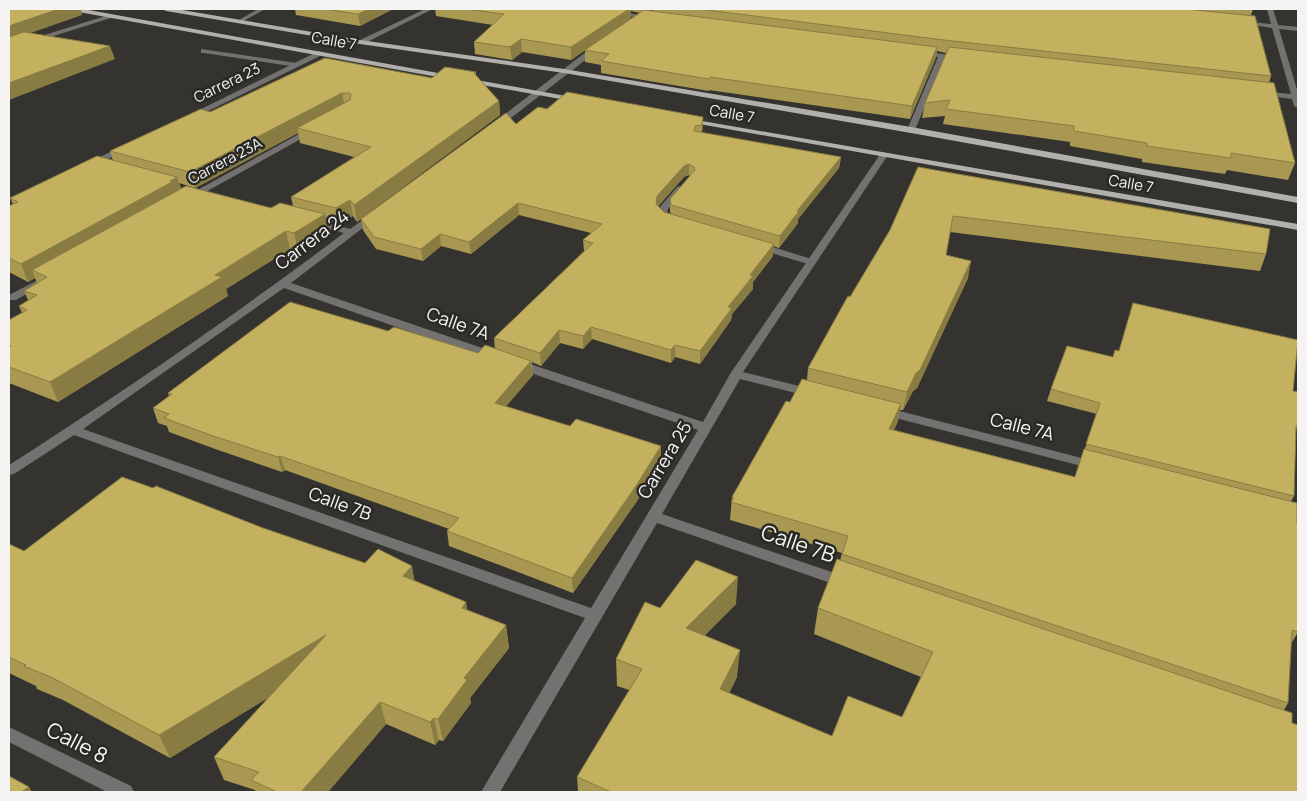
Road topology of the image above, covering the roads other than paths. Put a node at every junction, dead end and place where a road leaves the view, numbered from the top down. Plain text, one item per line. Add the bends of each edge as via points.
1 (72, 9) edge
2 (166, 9) edge
3 (262, 9) edge
4 (430, 9) edge
5 (596, 9) edge
6 (654, 9) edge
7 (1270, 9) edge
8 (112, 16) junction
9 (642, 17) junction
10 (662, 19) edge
11 (240, 21) junction
12 (634, 22) edge
13 (1236, 23) edge
14 (1276, 27) junction
15 (1298, 29) edge
16 (360, 42) junction
17 (603, 44) edge
18 (9, 48) edge
19 (204, 51) dead end
20 (913, 52) edge
21 (322, 53) junction
22 (942, 56) junction
23 (971, 60) edge
24 (297, 65) junction
25 (564, 71) junction
26 (1256, 92) edge
27 (539, 93) junction
28 (1297, 97) edge
29 (587, 102) edge
30 (1298, 106) edge
31 (184, 119) edge
32 (683, 119) edge
33 (324, 124) edge
34 (911, 130) junction
35 (484, 134) edge
36 (132, 144) edge
37 (884, 155) junction
38 (107, 169) edge
39 (688, 180) edge
40 (180, 188) edge
41 (198, 193) junction
42 (217, 198) edge
43 (1298, 200) edge
44 (181, 202) edge
45 (382, 209) edge
46 (303, 220) edge
47 (686, 225) edge
48 (1298, 227) edge
49 (351, 232) junction
50 (741, 241) edge
51 (812, 262) junction
52 (46, 279) edge
53 (283, 284) junction
54 (12, 298) dead end
55 (736, 374) junction
56 (822, 396) edge
57 (869, 408) edge
58 (706, 428) junction
59 (73, 430) junction
60 (1108, 468) edge
61 (9, 471) edge
62 (653, 516) junction
63 (858, 587) edge
64 (594, 615) junction
65 (9, 734) edge
66 (125, 792) edge
67 (490, 792) edge

1 - 8 main road, Calle 7
2 - 11 main road, Calle 7
3 - 11 street
4 - 16 street
5 - 9 street
6 - 9 street
7 - 14 street
8 - 18 street
8 - 21 main road, Calle 7
9 - 10 street
9 - 12 street
11 - 16 main road, Calle 7
13 - 14 street
14 - 15 street
14 - 28 street
16 - 25 main road, Calle 7
17 - 25 street
19 - 24 street
20 - 22 street
21 - 24 street, Carrera 23
21 - 27 main road, Calle 7
22 - 23 street
22 - 34 street
24 - 31 street, Carrera 23
25 - 27 street
25 - 34 main road, Calle 7
26 - 28 street
27 - 29 main road, Calle 7
27 - 35 street
28 - 30 street
32 - 37 main road, Calle 7
33 - 41 street, Carrera 23A
34 - 43 main road, Calle 7
36 - 38 street via 85,167
37 - 48 main road, Calle 7
37 - 51 street, Carrera 25
39 - 47 street via 662,214 667,220
40 - 41 street
41 - 42 street
41 - 44 street, Carrera 23A
45 - 49 street, Carrera 24
46 - 49 street
49 - 53 street, Carrera 24
50 - 51 street
51 - 55 street, Carrera 25
52 - 54 street
53 - 58 street, Calle 7A
53 - 59 street, Carrera 24
55 - 56 street
55 - 58 street, Carrera 25
57 - 60 street, Calle 7A
58 - 62 street, Carrera 25
59 - 61 street, Carrera 24
59 - 64 street, Calle 7B
62 - 63 street, Calle 7B
62 - 64 street, Carrera 25
64 - 67 street, Carrera 25
65 - 66 street, Calle 8

